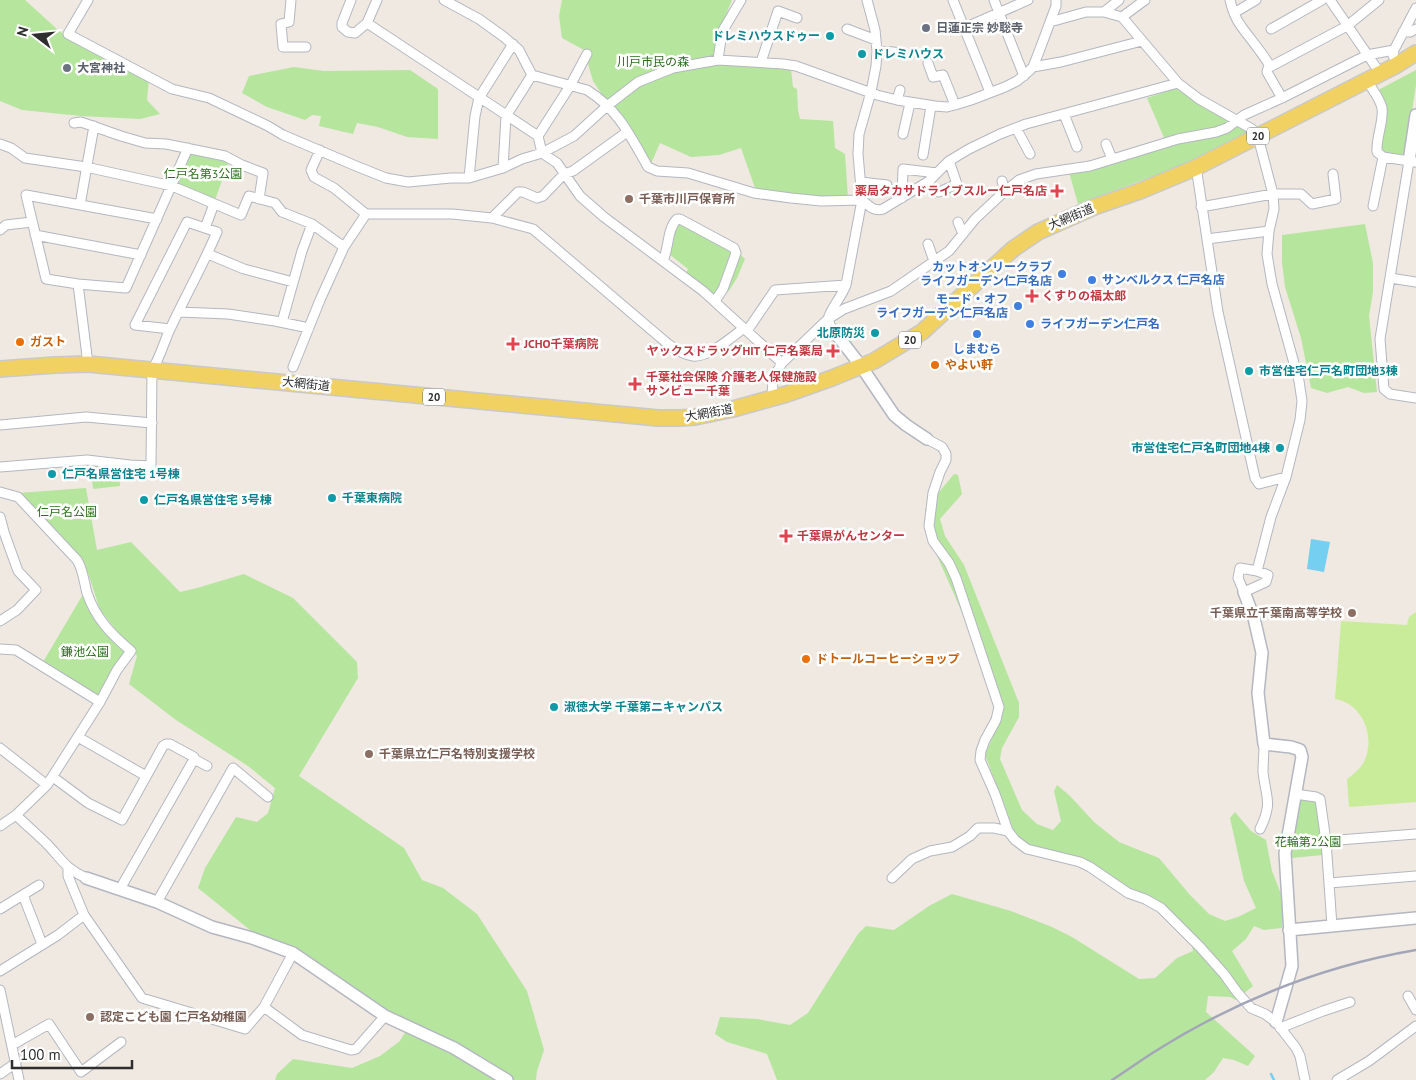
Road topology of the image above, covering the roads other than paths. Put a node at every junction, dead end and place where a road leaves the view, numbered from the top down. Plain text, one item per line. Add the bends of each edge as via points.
1 (88, 0) edge
2 (290, 0) edge
3 (351, 0) edge
4 (377, 0) edge
5 (444, 0) edge
6 (741, 0) edge
7 (867, 0) edge
8 (953, 0) edge
9 (994, 0) edge
10 (1028, 0) edge
11 (1056, 0) edge
12 (1119, 0) edge
13 (1145, 0) edge
14 (1230, 0) edge
15 (1256, 0) edge
16 (1322, 0) edge
17 (1330, 0) edge
18 (1379, 0) edge
19 (1416, 8) edge
20 (999, 12) junction
21 (1104, 12) junction
22 (1234, 13) junction
23 (1122, 17) junction
24 (797, 18) dead end
25 (1050, 22) junction
26 (367, 24) junction
27 (1347, 26) junction
28 (964, 28) junction
29 (847, 29) dead end
30 (1271, 29) dead end
31 (1416, 29) edge
32 (1404, 32) junction
33 (876, 40) junction
34 (1142, 41) junction
35 (513, 44) junction
36 (306, 47) dead end
37 (1394, 50) junction
38 (877, 51) junction
39 (894, 52) dead end
40 (587, 54) dead end
41 (1367, 55) junction
42 (1415, 55) edge
43 (718, 60) junction
44 (761, 62) junction
45 (928, 63) dead end
46 (1270, 66) junction
47 (1395, 66) junction
48 (1033, 67) junction
49 (532, 75) junction
50 (1024, 76) junction
51 (1373, 76) junction
52 (1178, 83) junction
53 (570, 86) junction
54 (900, 90) dead end
55 (872, 92) junction
56 (990, 92) junction
57 (479, 98) junction
58 (1282, 98) junction
59 (897, 100) junction
60 (910, 103) junction
61 (955, 105) junction
62 (607, 106) junction
63 (931, 106) junction
64 (1064, 114) junction
65 (1416, 115) edge
66 (506, 116) junction
67 (1238, 121) junction
68 (74, 123) dead end
69 (94, 126) junction
70 (1016, 128) junction
71 (627, 132) junction
72 (903, 134) dead end
73 (538, 136) junction
74 (1258, 137) junction
75 (0, 144) edge
76 (1106, 144) dead end
77 (1077, 147) dead end
78 (188, 148) junction
79 (320, 150) junction
80 (542, 153) junction
81 (1030, 154) dead end
82 (923, 155) dead end
83 (1383, 157) junction
84 (1112, 159) junction
85 (949, 161) junction
86 (1413, 162) edge
87 (86, 168) junction
88 (503, 168) junction
89 (1195, 168) junction
90 (937, 173) junction
91 (564, 174) junction
92 (1333, 174) dead end
93 (469, 178) junction
94 (1002, 181) dead end
95 (861, 182) junction
96 (887, 185) dead end
97 (172, 186) junction
98 (1004, 191) junction
99 (939, 192) dead end
100 (1273, 194) junction
101 (902, 198) junction
102 (259, 199) junction
103 (862, 200) junction
104 (214, 204) junction
105 (80, 205) junction
106 (1373, 206) dead end
107 (1201, 207) junction
108 (366, 214) junction
109 (492, 218) junction
110 (157, 219) junction
111 (32, 222) junction
112 (958, 222) dead end
113 (312, 224) junction
114 (205, 228) junction
115 (0, 230) edge
116 (1269, 231) junction
117 (963, 234) junction
118 (35, 235) junction
119 (1207, 239) junction
120 (928, 244) dead end
121 (344, 247) junction
122 (208, 254) junction
123 (141, 255) junction
124 (664, 261) junction
125 (934, 261) junction
126 (1390, 278) junction
127 (293, 282) junction
128 (1416, 282) edge
129 (78, 284) junction
130 (846, 285) junction
131 (715, 301) junction
132 (179, 312) junction
133 (828, 320) junction
134 (282, 322) junction
135 (309, 328) junction
136 (170, 329) junction
137 (746, 329) junction
138 (837, 335) joint
139 (782, 363) junction
140 (88, 364) junction
141 (861, 366) junction
142 (294, 368) dead end
143 (0, 370) edge
144 (152, 370) junction
145 (772, 398) junction
146 (1416, 398) edge
147 (152, 423) junction
148 (0, 425) edge
149 (926, 440) joint
150 (0, 467) edge
151 (1286, 478) junction
152 (0, 492) edge
153 (0, 517) edge
154 (1256, 571) junction
155 (1244, 592) junction
156 (0, 621) edge
157 (0, 649) edge
158 (100, 702) junction
159 (78, 737) junction
160 (1264, 744) junction
161 (0, 748) edge
162 (194, 759) junction
163 (226, 761) dead end
164 (207, 766) dead end
165 (233, 768) junction
166 (146, 776) junction
167 (53, 777) junction
168 (47, 785) junction
169 (1295, 794) junction
170 (268, 797) dead end
171 (16, 816) junction
172 (0, 826) edge
173 (1260, 829) dead end
174 (1008, 831) junction
175 (1416, 834) edge
176 (1326, 841) junction
177 (68, 868) junction
178 (1416, 876) edge
179 (86, 878) joint
180 (892, 878) dead end
181 (1329, 883) junction
182 (39, 885) dead end
183 (120, 889) junction
184 (23, 894) junction
185 (157, 902) junction
186 (0, 909) edge
187 (84, 914) junction
188 (1416, 918) edge
189 (1332, 926) junction
190 (1289, 930) junction
191 (42, 944) junction
192 (293, 953) junction
193 (0, 971) edge
194 (0, 990) edge
195 (1408, 996) dead end
196 (1350, 1002) dead end
197 (264, 1007) junction
198 (1416, 1010) edge
199 (385, 1016) junction
200 (1278, 1025) junction
201 (1416, 1026) edge
202 (121, 1042) dead end
203 (12, 1045) junction
204 (16, 1063) junction
205 (0, 1074) edge
206 (19, 1080) edge
207 (506, 1080) edge
208 (1305, 1080) edge
209 (1337, 1080) edge

1 - 79 street via 68,34 172,89 209,98
2 - 36 street via 288,22 281,24 283,47
3 - 26 street via 342,27 355,33
4 - 26 street
5 - 35 street via 479,19
6 - 43 street via 722,32
7 - 33 street
8 - 28 street
9 - 20 street
10 - 20 street
11 - 25 street
12 - 21 street
13 - 23 street
14 - 22 street
15 - 22 street
16 - 30 street
17 - 27 street
18 - 27 street
19 - 32 street
20 - 28 street
20 - 50 street
21 - 23 street
21 - 25 street via 1086,12
22 - 46 street
23 - 34 street
24 - 44 street via 778,11
25 - 48 street
26 - 57 street
27 - 41 street
27 - 46 street
28 - 56 street
29 - 33 street
31 - 32 street
32 - 37 street
33 - 38 street
34 - 48 street
34 - 52 street
35 - 49 street
35 - 57 street
37 - 41 street
37 - 47 street
38 - 39 street
38 - 55 street
40 - 53 street
41 - 51 street
41 - 58 street
42 - 47 main road, 大網街道 / 20
43 - 44 street
43 - 62 street via 657,74 638,82
44 - 55 street via 796,66
45 - 61 street via 933,77 942,75
46 - 58 street via 1267,72
47 - 51 main road, 大網街道 / 20
48 - 50 street
49 - 53 street
49 - 66 street
50 - 56 street
51 - 74 main road, 大網街道 / 20
51 - 83 street via 1382,110 1376,144 1377,152
52 - 64 street
52 - 67 street
53 - 62 street via 587,90
53 - 73 street
54 - 59 street
55 - 59 street
55 - 95 street via 859,134
56 - 61 street
57 - 66 street
57 - 93 street
58 - 67 street via 1244,115
59 - 60 street
60 - 63 street
60 - 72 street
61 - 63 street
62 - 71 street via 620,118
62 - 80 street via 574,136
63 - 82 street
64 - 70 street
64 - 77 street
65 - 86 street
66 - 73 street
66 - 88 street
67 - 74 street
67 - 84 street via 1216,132 1178,139
68 - 69 street
69 - 78 street via 145,142
69 - 87 street
70 - 81 street
70 - 85 street
71 - 91 street
71 - 103 street via 653,170 688,173 754,193 820,202
73 - 80 street
74 - 89 main road, 大網街道 / 20
74 - 100 street
75 - 87 street via 25,158
76 - 84 street
78 - 97 street
78 - 102 street via 225,156 264,173
79 - 93 street via 386,178 401,181
79 - 108 street via 311,170 314,177 334,188
80 - 88 street
80 - 91 street via 557,162
83 - 86 street
83 - 106 street
84 - 98 street via 1090,166 1036,174 1019,180
85 - 90 street
85 - 99 street via 957,184
86 - 126 street
87 - 97 street
87 - 105 street
88 - 93 street
89 - 107 street
89 - 141 main road, 大網街道 / 20 via 1038,232 1012,249 922,332
90 - 101 street
90 - 101 street via 903,169
91 - 109 street via 543,196 537,198 518,192
91 - 124 street via 580,196 604,217
92 - 100 street via 1336,200 1312,204 1301,194
94 - 98 street
95 - 96 street
95 - 103 street
97 - 104 street
97 - 110 street
98 - 117 street
100 - 107 street
100 - 116 street via 1274,209
101 - 103 street via 878,211
102 - 104 street via 249,196 241,215
102 - 113 street via 274,203 282,212
103 - 130 street
104 - 114 street
105 - 110 street
105 - 111 street via 26,195
107 - 119 street
108 - 109 street via 452,214
108 - 121 street
109 - 137 street via 533,230 680,352 705,355
110 - 123 street
111 - 115 street via 6,225
111 - 118 street
112 - 117 street
113 - 121 street
113 - 127 street
114 - 122 street via 217,232
114 - 136 street via 187,222 135,325
116 - 119 street
116 - 151 street via 1267,254 1272,284 1302,401
117 - 125 street via 949,251
118 - 123 street
118 - 129 street via 46,279
119 - 151 street via 1218,312 1255,478 1259,484
120 - 125 street
121 - 135 street
122 - 127 street via 244,269
122 - 132 street
123 - 129 street via 126,288
124 - 131 street
124 - 131 street via 668,239 677,219 734,248 736,251 723,288
125 - 133 street via 891,291 844,309
126 - 128 street
126 - 146 street via 1380,339 1384,389 1390,394
127 - 134 street
129 - 140 street
130 - 133 street
130 - 137 street via 775,290
131 - 137 street
132 - 134 street via 228,314
132 - 136 street
133 - 138 street
133 - 139 street
134 - 135 street
135 - 142 street
136 - 144 street
137 - 139 street
138 - 141 street
139 - 145 street via 772,378
140 - 143 main road, 大網街道 / 20
140 - 144 main road, 大網街道 / 20
141 - 145 main road, 大網街道 / 20
141 - 149 street via 900,421
144 - 145 main road, 大網街道 / 20 via 658,418 695,417
144 - 147 street
147 - 148 street via 86,417
147 - 150 street via 151,466 87,460
149 - 174 street via 942,447 946,454 933,492 929,526 956,578 998,707 980,760
151 - 154 street
152 - 158 street via 18,497 77,560 88,596 101,621 132,651 117,670
153 - 156 street via 18,571 36,590 18,610
154 - 155 street via 1240,568 1238,578
154 - 155 street via 1268,575 1266,582
155 - 160 street via 1262,653 1258,693
157 - 158 street via 16,650
158 - 159 street
159 - 166 street
159 - 167 street
160 - 169 street via 1300,750 1302,757
160 - 173 street via 1263,772 1268,800
161 - 168 street
162 - 164 street
162 - 166 street via 194,756 166,744
162 - 183 street
163 - 165 street
165 - 170 street
165 - 185 street
166 - 167 street via 122,820 88,803
167 - 168 street
168 - 171 street
169 - 176 street via 1320,799
169 - 190 street via 1285,853
171 - 172 street
171 - 177 street
174 - 180 street via 978,828 952,846 912,859
174 - 200 street via 1027,849 1080,862 1161,908 1200,947 1251,1008
175 - 176 street
176 - 181 street
177 - 179 street
177 - 187 street via 68,876
178 - 181 street
179 - 183 street
181 - 189 street
182 - 184 street
183 - 185 street
184 - 186 street
184 - 191 street
185 - 192 street via 212,927
187 - 191 street
187 - 197 street via 142,998 245,1030
188 - 189 street
189 - 190 street
190 - 200 street via 1292,966
191 - 193 street
192 - 197 street
192 - 199 street
194 - 203 street
195 - 198 street
196 - 200 street
197 - 199 street via 302,1035 351,1050 356,1049
199 - 207 street via 454,1048
200 - 208 street via 1300,1056
201 - 209 street
202 - 203 street via 81,1072 49,1024
203 - 204 street
204 - 205 street
204 - 206 street

